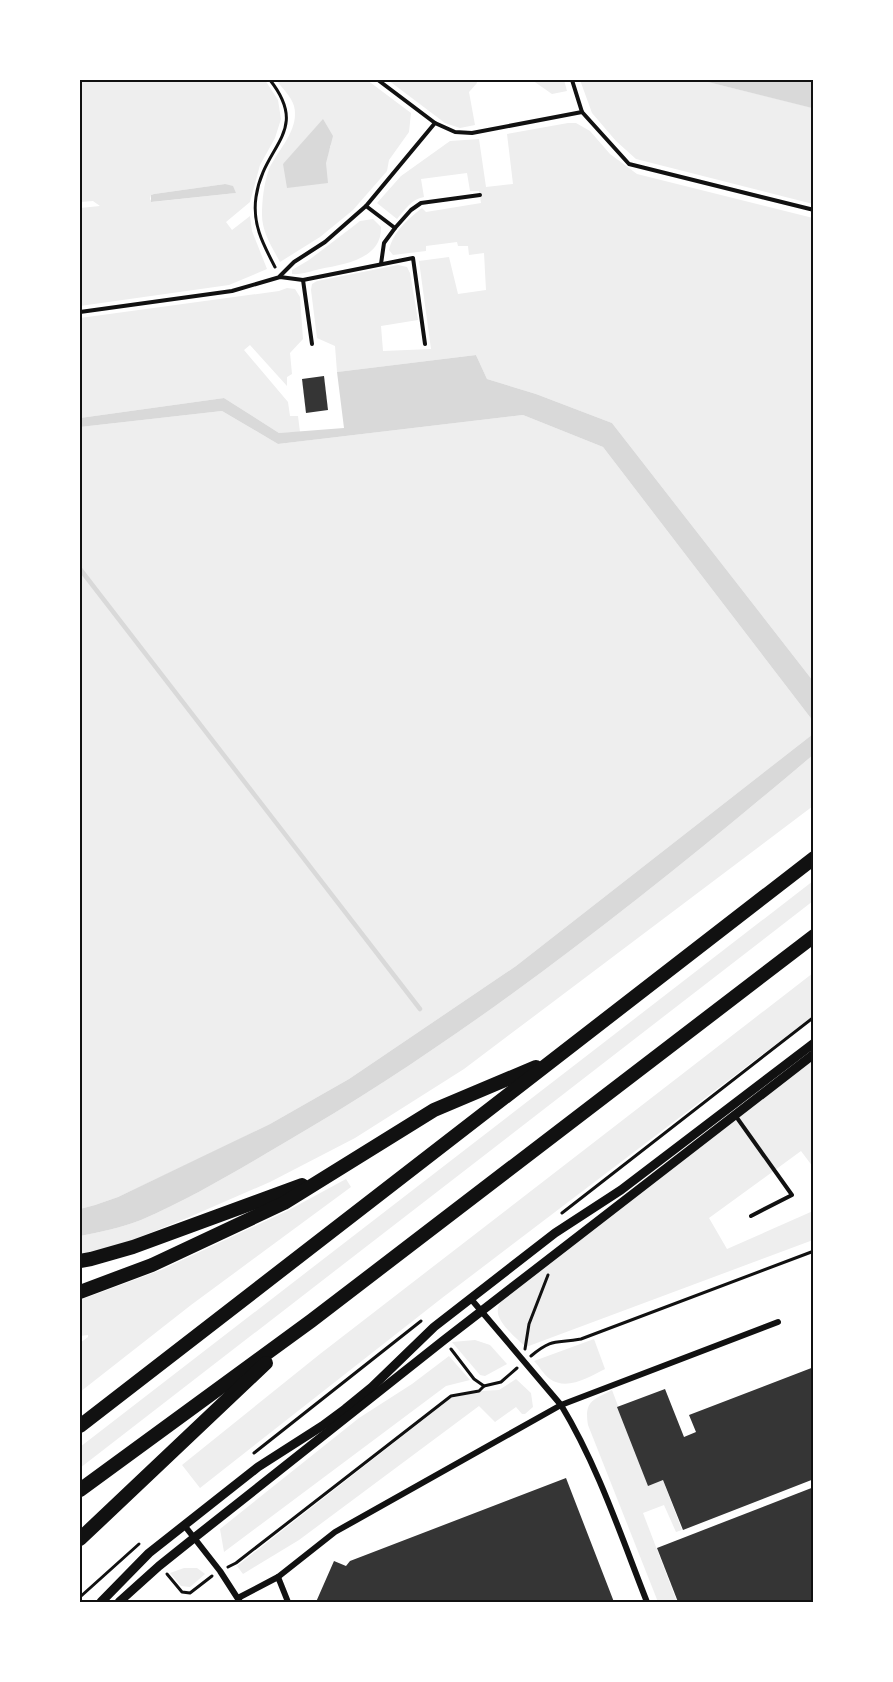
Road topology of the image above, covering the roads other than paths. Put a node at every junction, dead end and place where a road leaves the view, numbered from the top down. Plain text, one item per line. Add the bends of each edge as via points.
1 (378, 80) edge
2 (572, 80) edge
3 (582, 112) junction
4 (435, 123) junction
5 (480, 195) dead end
6 (366, 206) junction
7 (813, 210) edge
8 (395, 228) junction
9 (381, 264) junction
10 (280, 277) junction
11 (303, 280) junction
12 (80, 312) edge
13 (312, 344) dead end
14 (425, 344) dead end
15 (813, 858) edge
16 (813, 936) edge
17 (813, 1043) edge
18 (813, 1054) edge
19 (555, 1059) junction
20 (731, 1111) junction
21 (335, 1173) junction
22 (751, 1216) dead end
23 (80, 1261) edge
24 (80, 1292) edge
25 (471, 1299) junction
26 (481, 1312) junction
27 (311, 1321) junction
28 (778, 1322) dead end
29 (561, 1405) junction
30 (80, 1426) edge
31 (80, 1490) edge
32 (184, 1525) junction
33 (194, 1538) junction
34 (80, 1539) edge
35 (278, 1577) junction
36 (239, 1600) edge
37 (101, 1602) edge
38 (120, 1602) edge
39 (288, 1602) edge
40 (647, 1602) edge

1 - 4 lane
2 - 3 lane
3 - 4 lane via 472,133 455,132
3 - 7 lane via 629,164
4 - 6 lane
5 - 8 lane via 421,203
6 - 8 lane
6 - 10 lane via 325,242 294,261
8 - 9 lane via 384,243
9 - 11 lane
9 - 14 lane via 413,258
10 - 11 lane
10 - 12 lane via 232,291
11 - 13 lane
15 - 19 highway
16 - 27 highway
17 - 20 street
18 - 20 street
19 - 21 highway via 434,1110
19 - 30 highway
20 - 22 lane via 792,1195
20 - 25 street via 555,1233
20 - 26 street
21 - 23 highway via 154,1240
21 - 24 highway via 209,1240
25 - 26 street
25 - 32 street via 434,1327 345,1409 251,1472
26 - 29 street
26 - 33 street
27 - 31 highway
27 - 34 highway
28 - 29 street
29 - 35 street via 335,1532
29 - 40 street via 590,1457
32 - 33 street
32 - 37 street via 149,1553
33 - 36 street
33 - 38 street
35 - 36 street
35 - 39 street

